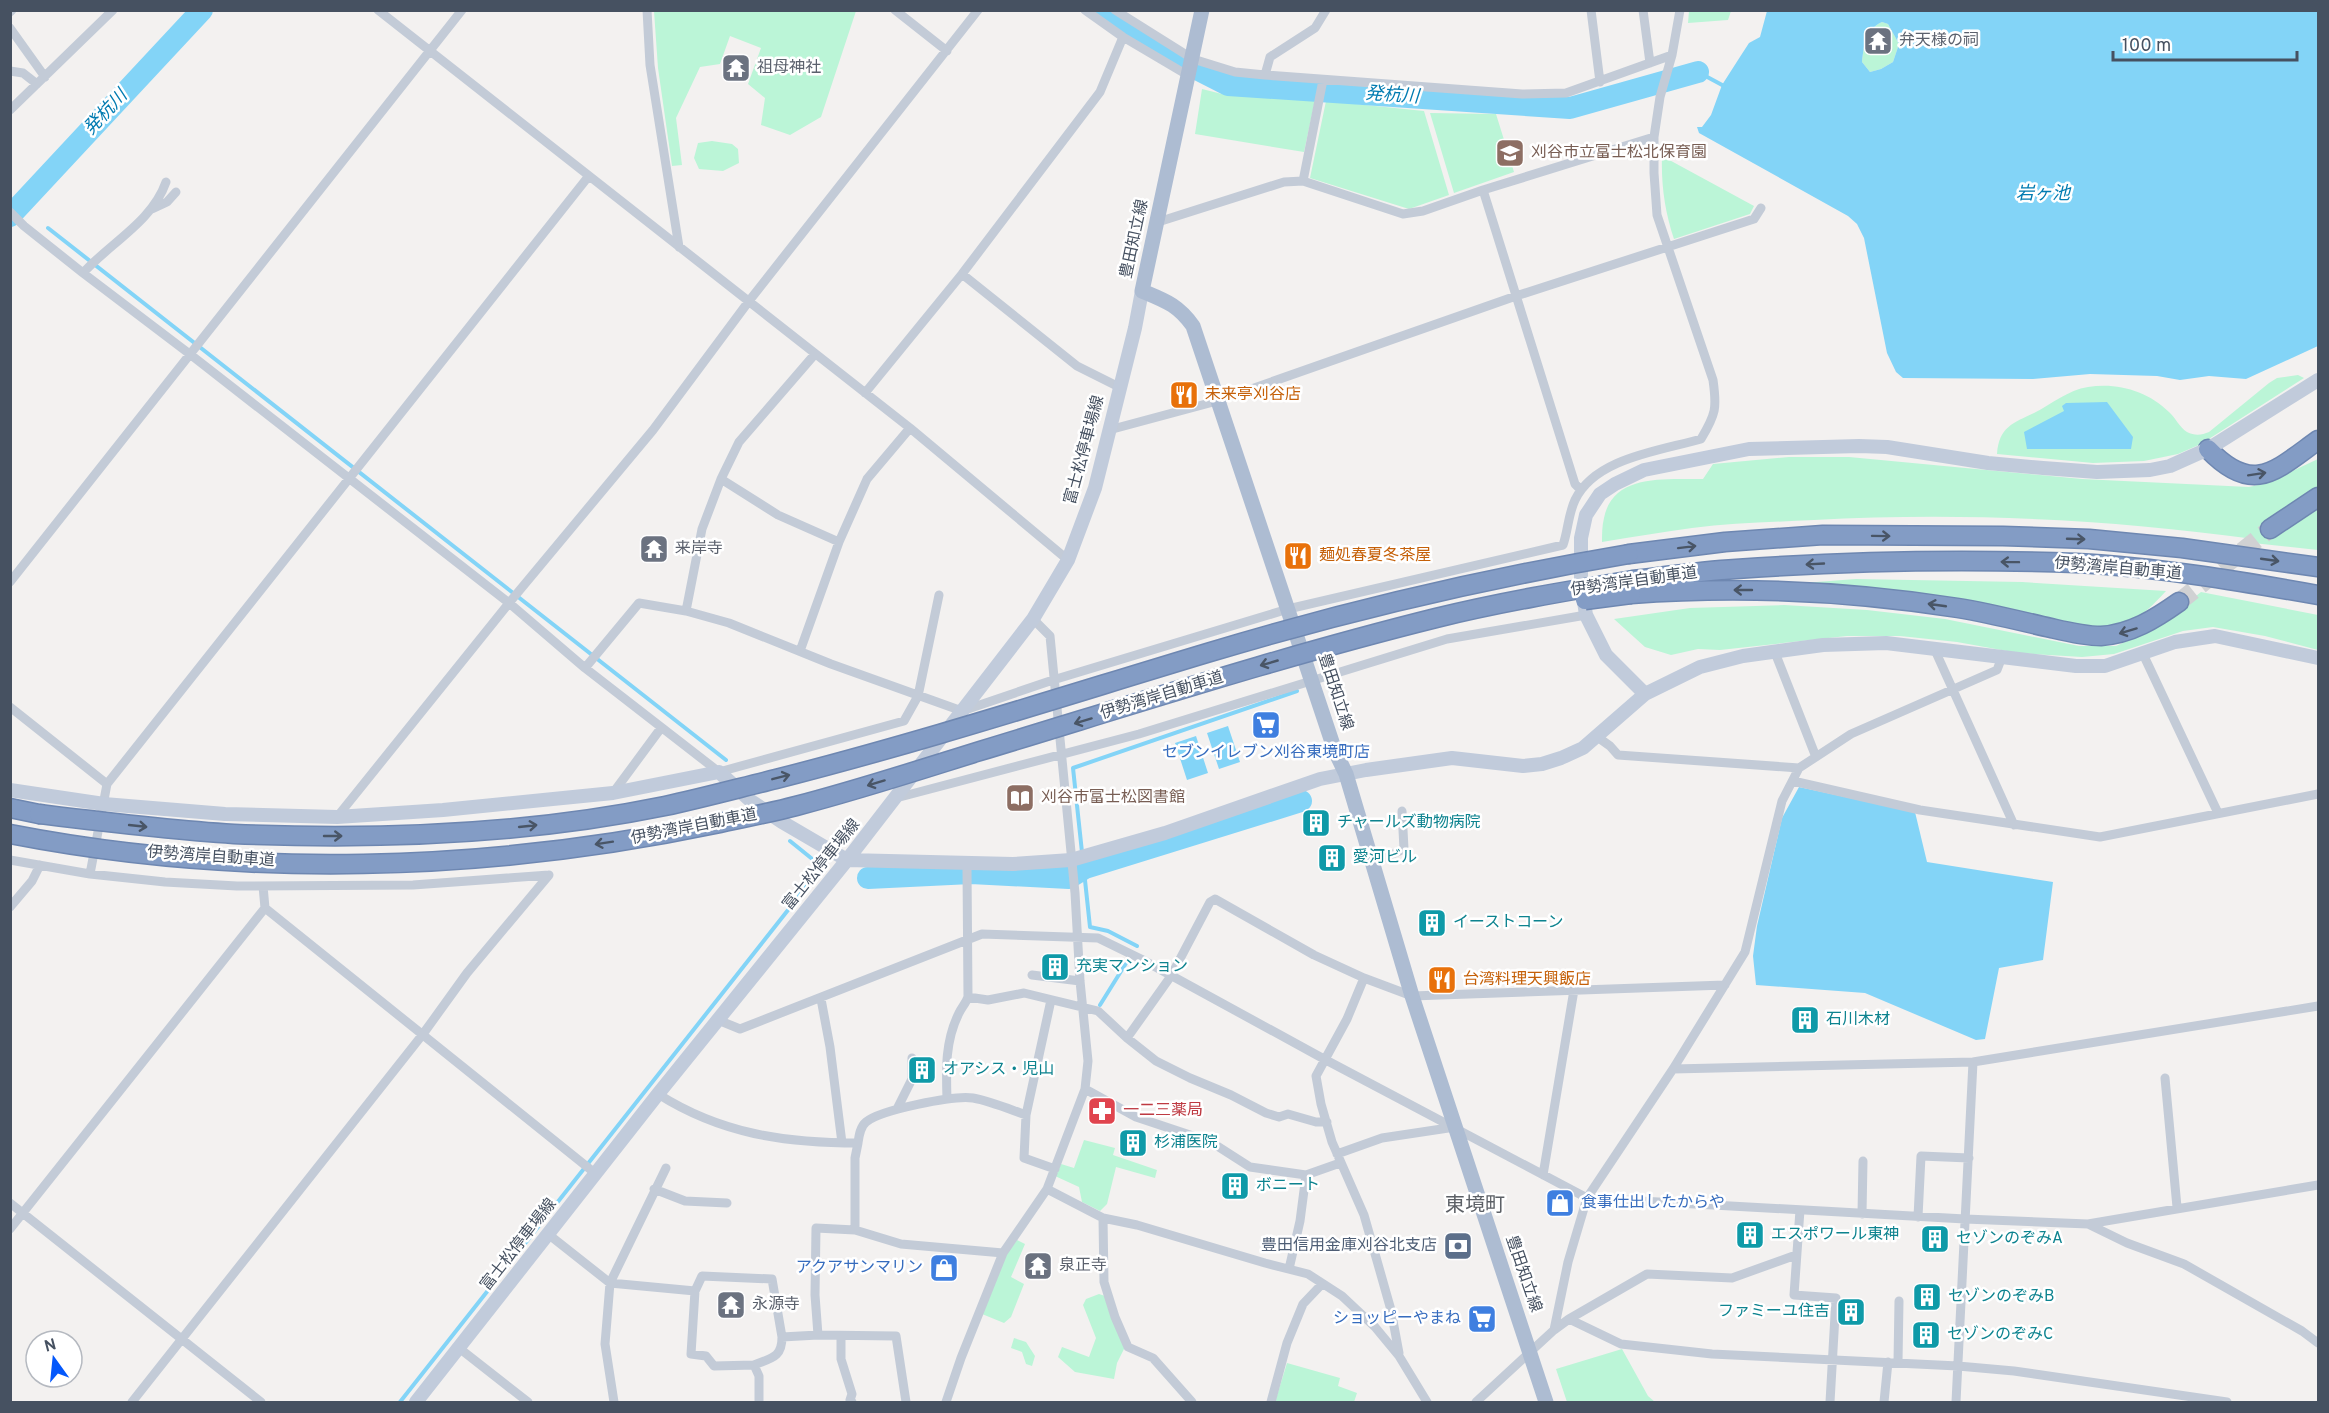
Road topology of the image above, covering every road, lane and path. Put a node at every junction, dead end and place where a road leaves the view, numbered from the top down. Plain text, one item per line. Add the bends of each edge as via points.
1 (113, 10) edge
2 (378, 10) edge
3 (462, 10) edge
4 (647, 10) edge
5 (895, 10) edge
6 (978, 10) edge
7 (1085, 10) edge
8 (1115, 10) edge
9 (1202, 10) edge
10 (1326, 10) edge
11 (1591, 10) edge
12 (1643, 10) edge
13 (1680, 10) edge
14 (10, 28) edge
15 (1124, 37) junction
16 (430, 51) junction
17 (947, 51) junction
18 (1672, 55) junction
19 (1192, 59) junction
20 (1650, 63) junction
21 (10, 71) edge
22 (1265, 75) junction
23 (1189, 76) junction
24 (1323, 80) junction
25 (41, 81) junction
26 (1600, 82) junction
27 (10, 110) edge
28 (1654, 137) junction
29 (588, 177) junction
30 (1303, 181) junction
31 (166, 182) dead end
32 (1483, 190) junction
33 (176, 192) dead end
34 (1761, 208) dead end
35 (152, 209) junction
36 (10, 213) edge
37 (1158, 222) junction
38 (679, 247) junction
39 (1668, 247) junction
40 (86, 269) junction
41 (962, 274) junction
42 (1143, 291) junction
43 (1516, 296) junction
44 (749, 301) junction
45 (192, 354) junction
46 (815, 354) junction
47 (2319, 380) edge
48 (1119, 387) junction
49 (865, 393) junction
50 (1217, 401) junction
51 (910, 428) junction
52 (1109, 430) junction
53 (2319, 440) edge
54 (2208, 449) junction
55 (349, 478) junction
56 (721, 479) junction
57 (1581, 490) junction
58 (2319, 497) edge
59 (2270, 529) tunnel mouth
60 (838, 542) junction
61 (1068, 560) junction
62 (2319, 567) edge
63 (10, 582) edge
64 (1632, 587) junction
65 (939, 595) dead end
66 (2319, 595) edge
67 (509, 602) junction
68 (2179, 602) tunnel mouth
69 (1288, 609) junction
70 (686, 611) junction
71 (1586, 615) junction
72 (1033, 619) junction
73 (1934, 648) junction
74 (800, 651) junction
75 (1774, 651) junction
76 (2143, 654) junction
77 (2002, 657) junction
78 (2319, 658) edge
79 (587, 666) junction
80 (1053, 680) junction
81 (1313, 681) junction
82 (1953, 689) junction
83 (1646, 694) junction
84 (918, 696) junction
85 (10, 707) edge
86 (962, 711) junction
87 (661, 728) junction
88 (1596, 736) junction
89 (1060, 753) junction
90 (1816, 757) junction
91 (1799, 768) junction
92 (719, 772) junction
93 (1346, 774) junction
94 (1793, 781) junction
95 (107, 784) junction
96 (10, 790) edge
97 (613, 793) junction
98 (2319, 794) edge
99 (896, 798) junction
100 (104, 804) junction
101 (10, 808) edge
102 (1402, 811) dead end
103 (2218, 813) junction
104 (338, 817) junction
105 (2014, 825) junction
106 (10, 834) edge
107 (10, 860) edge
108 (847, 860) junction
109 (1373, 863) junction
110 (40, 865) junction
111 (968, 866) junction
112 (1071, 866) junction
113 (90, 874) junction
114 (263, 886) junction
115 (10, 908) edge
116 (265, 908) junction
117 (1077, 937) junction
118 (969, 939) junction
119 (1032, 975) dead end
120 (1171, 976) junction
121 (1364, 978) junction
122 (1080, 981) junction
123 (1725, 985) junction
124 (1574, 990) junction
125 (1412, 996) junction
126 (968, 997) junction
127 (821, 999) junction
128 (1051, 1000) junction
129 (1082, 1005) junction
130 (2319, 1006) edge
131 (718, 1020) junction
132 (423, 1034) junction
133 (1126, 1038) junction
134 (912, 1058) dead end
135 (1324, 1059) junction
136 (1972, 1062) junction
137 (1673, 1069) junction
138 (2165, 1078) dead end
139 (1085, 1089) junction
140 (658, 1094) junction
141 (947, 1099) junction
142 (897, 1109) junction
143 (1026, 1115) junction
144 (1327, 1122) junction
145 (1455, 1127) junction
146 (842, 1143) junction
147 (858, 1143) junction
148 (1338, 1158) junction
149 (1969, 1158) junction
150 (1863, 1161) dead end
151 (666, 1168) dead end
152 (1055, 1169) junction
153 (594, 1172) junction
154 (1306, 1175) junction
155 (1543, 1175) junction
156 (2319, 1185) edge
157 (654, 1189) junction
158 (1047, 1189) junction
159 (1587, 1197) junction
160 (10, 1203) edge
161 (727, 1203) dead end
162 (2177, 1207) junction
163 (1800, 1210) junction
164 (23, 1213) junction
165 (1862, 1214) junction
166 (1918, 1216) junction
167 (1103, 1218) junction
168 (1965, 1219) junction
169 (2088, 1224) junction
170 (10, 1229) edge
171 (855, 1230) junction
172 (548, 1234) junction
173 (1003, 1253) junction
174 (1797, 1255) junction
175 (1289, 1269) junction
176 (610, 1283) junction
177 (1322, 1284) junction
178 (695, 1291) junction
179 (1899, 1301) dead end
180 (1569, 1319) junction
181 (1554, 1330) junction
182 (818, 1335) junction
183 (841, 1336) junction
184 (782, 1337) junction
185 (181, 1338) junction
186 (2319, 1343) edge
187 (459, 1348) junction
188 (1530, 1352) junction
189 (1400, 1356) junction
190 (1833, 1359) junction
191 (1893, 1362) junction
192 (754, 1365) junction
193 (1958, 1366) junction
194 (132, 1402) edge
195 (261, 1402) edge
196 (416, 1402) edge
197 (528, 1402) edge
198 (614, 1402) edge
199 (759, 1402) edge
200 (852, 1402) edge
201 (906, 1402) edge
202 (946, 1402) edge
203 (1192, 1402) edge
204 (1271, 1402) edge
205 (1427, 1402) edge
206 (1476, 1402) edge
207 (1546, 1402) edge
208 (1830, 1402) edge
209 (1884, 1402) edge
210 (1956, 1402) edge
211 (2227, 1402) edge

1 - 25 street
2 - 16 street
3 - 16 street
4 - 38 street via 650,65
5 - 17 street
6 - 17 street
7 - 15 street
8 - 19 street
9 - 19 main road, 豊田知立線
10 - 22 street via 1315,28 1270,57
11 - 26 street
12 - 20 street
13 - 18 street
14 - 25 street
15 - 23 street
15 - 41 street via 1100,92
16 - 29 street
16 - 45 street
17 - 44 street
18 - 20 street
18 - 28 street
19 - 22 street via 1235,72
19 - 23 main road, 豊田知立線
20 - 26 street
21 - 25 street
22 - 24 street
23 - 37 main road, 豊田知立線
24 - 26 street via 1522,94 1566,93
24 - 30 street
25 - 27 street
28 - 32 street
28 - 39 street via 1657,214
29 - 38 street
29 - 55 street
30 - 32 street via 1403,214
30 - 37 street via 1284,182
31 - 35 street
32 - 43 street
33 - 35 street
34 - 39 street via 1754,219
35 - 40 street
36 - 40 street
37 - 42 main road, 豊田知立線
38 - 44 street
39 - 43 street
39 - 57 street via 1713,380 1717,405 1701,439 1611,465 1593,476
40 - 45 street
41 - 48 street via 1077,366
41 - 49 street
42 - 48 street, 富士松停車場線
42 - 50 main road, 豊田知立線 via 1172,303 1193,326
43 - 50 street
43 - 57 street via 1575,484
44 - 46 street
44 - 67 street via 653,429
45 - 55 street
45 - 63 street
46 - 49 street
46 - 56 street via 739,442
47 - 54 street
48 - 52 street, 富士松停車場線
49 - 51 street
50 - 52 street
50 - 69 main road, 豊田知立線
51 - 60 street via 867,479
51 - 61 street
52 - 61 street, 富士松停車場線 via 1095,488
54 -> 53 highway via 2229,469 2251,476 2273,470
54 - 71 street via 2170,466 2128,472 1988,463 1859,446 1749,449 1644,470 1600,494 1586,515 1581,538 1581,581
55 - 67 street
55 - 95 street
56 - 60 street via 778,515
56 - 70 street via 702,529
57 - 69 street via 1568,520 1563,545
58 - 59 highway
60 - 74 street
61 - 72 street, 富士松停車場線
101 -> 62 highway, 伊勢湾岸自動車道, bridge via 144,826 311,836 490,830 571,821 664,806 892,748 1331,619 1530,571 1725,542 1822,536 2089,539
66 -> 64 highway, 伊勢湾岸自動車道 via 2175,573 2078,564 1980,561 1734,569
68 -> 64 highway via 2157,618 2123,633 2085,636 1960,608 1864,595
64 -> 106 highway, 伊勢湾岸自動車道, bridge via 1541,595 1439,617 1312,651 794,807 575,848 403,862 312,863 144,854
65 - 84 street
67 - 79 street
67 - 104 street
69 - 80 street
69 - 81 main road, 豊田知立線
70 - 74 street
70 - 79 street via 639,603
71 - 81 street via 1447,639
71 - 83 street via 1606,655
72 - 80 street via 1050,636
72 - 86 street, 富士松停車場線
73 - 75 street via 1886,643
73 - 77 street
73 - 82 street
74 - 84 street
75 - 83 street via 1700,667
75 - 90 street
76 - 77 street via 2105,666
76 - 78 street via 2175,642 2215,636
76 - 103 street
77 - 82 street via 1996,670
79 - 87 street
80 - 86 street
80 - 89 street
81 - 89 street via 1139,734
81 - 93 main road, 豊田知立線
82 - 90 street via 1851,734
82 - 105 street
83 - 88 street
84 - 86 street
84 - 92 street via 904,721
85 - 95 street
86 - 99 street, 富士松停車場線
87 - 92 street
87 - 97 street
88 - 91 street via 1618,755
88 - 93 street via 1583,748 1542,764 1523,766 1452,758
89 - 99 street
89 - 112 street
90 - 91 street
91 - 94 street
92 - 97 street
92 - 108 street via 751,801
93 - 109 main road, 豊田知立線
93 - 112 street via 1320,779
94 - 105 street via 1920,810
94 - 123 street via 1782,801 1745,952
95 - 100 street
96 - 100 street
97 - 104 street
98 - 103 street
99 - 108 street, 富士松停車場線
100 - 104 street via 225,814
100 - 113 street
102 - 109 street via 1404,849
103 - 105 street via 2100,837
107 - 110 street
108 - 111 street
108 - 131 street, 富士松停車場線
109 - 125 main road, 豊田知立線
110 - 113 street
110 - 115 street
111 - 112 street
111 - 118 street
112 - 117 street
113 - 114 street
114 - 116 street
114 - 132 street via 413,885 549,875 467,973
116 - 132 street
116 - 164 street
117 - 118 street via 982,934
117 - 120 street via 1098,938
117 - 122 street
118 - 126 street
118 - 127 street
119 - 122 street
120 - 121 street via 1215,899 1314,955
120 - 133 street
120 - 135 street
121 - 125 street
121 - 135 street
122 - 129 street
123 - 124 street
123 - 137 street
124 - 125 street
124 - 155 street
125 - 145 main road, 豊田知立線
126 - 128 street via 988,1000 1024,993
126 - 141 street via 948,1042
127 - 131 street via 740,1029
127 - 146 street
128 - 129 street
128 - 143 street
129 - 133 street via 1098,1011
129 - 139 street via 1088,1061
130 - 136 street
131 - 140 street, 富士松停車場線
132 - 153 street
132 - 185 street
133 - 144 street via 1156,1061 1266,1113
134 - 142 street via 912,1078
135 - 144 street via 1316,1076
135 - 145 street
136 - 137 street
136 - 149 street
137 - 159 street
138 - 162 street
139 - 152 street
139 - 154 street via 1136,1117 1211,1142 1250,1167
140 - 146 street via 721,1126 773,1138
140 - 153 street, 富士松停車場線
141 - 142 street
141 - 143 street via 975,1098
142 - 147 street via 867,1121 861,1127
143 - 152 street via 1024,1158
144 - 148 street
145 - 148 street via 1382,1138
145 - 155 street
145 - 188 main road, 豊田知立線
146 - 147 street
147 - 171 street
148 - 154 street
148 - 189 street via 1365,1215
149 - 166 street via 1921,1156
149 - 168 street
150 - 165 street
151 - 157 street
152 - 158 street
153 - 172 street, 富士松停車場線
154 - 175 street
155 - 159 street
156 - 162 street
157 - 161 street via 685,1201
157 - 176 street
158 - 167 street
158 - 173 street
159 - 163 street
159 - 181 street
160 - 164 street
162 - 169 street
163 - 165 street
163 - 174 street
164 - 170 street
164 - 185 street
165 - 166 street
166 - 168 street
167 - 175 street
167 - 203 street via 1104,1282 1128,1347 1153,1358
168 - 169 street
168 - 193 street
169 - 186 street via 2184,1264
171 - 173 street via 901,1244
171 - 182 street via 816,1228
172 - 176 street
172 - 187 street, 富士松停車場線
173 - 202 street
174 - 180 street via 1732,1278 1647,1274
174 - 190 street via 1794,1295 1836,1298
175 - 177 street via 1308,1274
176 - 178 street
176 - 198 street via 605,1344
177 - 189 street via 1375,1327
177 - 204 street via 1303,1304 1287,1343
178 - 184 street via 702,1276 772,1279
178 - 192 street via 691,1354 706,1356 714,1366
179 - 191 street
180 - 181 street
180 - 190 street via 1622,1344 1712,1354
181 - 188 street
182 - 183 street
182 - 184 street
183 - 200 street via 841,1359
183 - 201 street via 896,1336
184 - 192 street via 782,1349 777,1355
185 - 194 street
185 - 195 street
187 - 196 street, 富士松停車場線
187 - 197 street
188 - 206 street
188 - 207 main road, 豊田知立線
189 - 205 street
190 - 191 street
190 - 208 street
191 - 193 street
191 - 209 street
192 - 199 street via 759,1376
193 - 210 street
193 - 211 street

